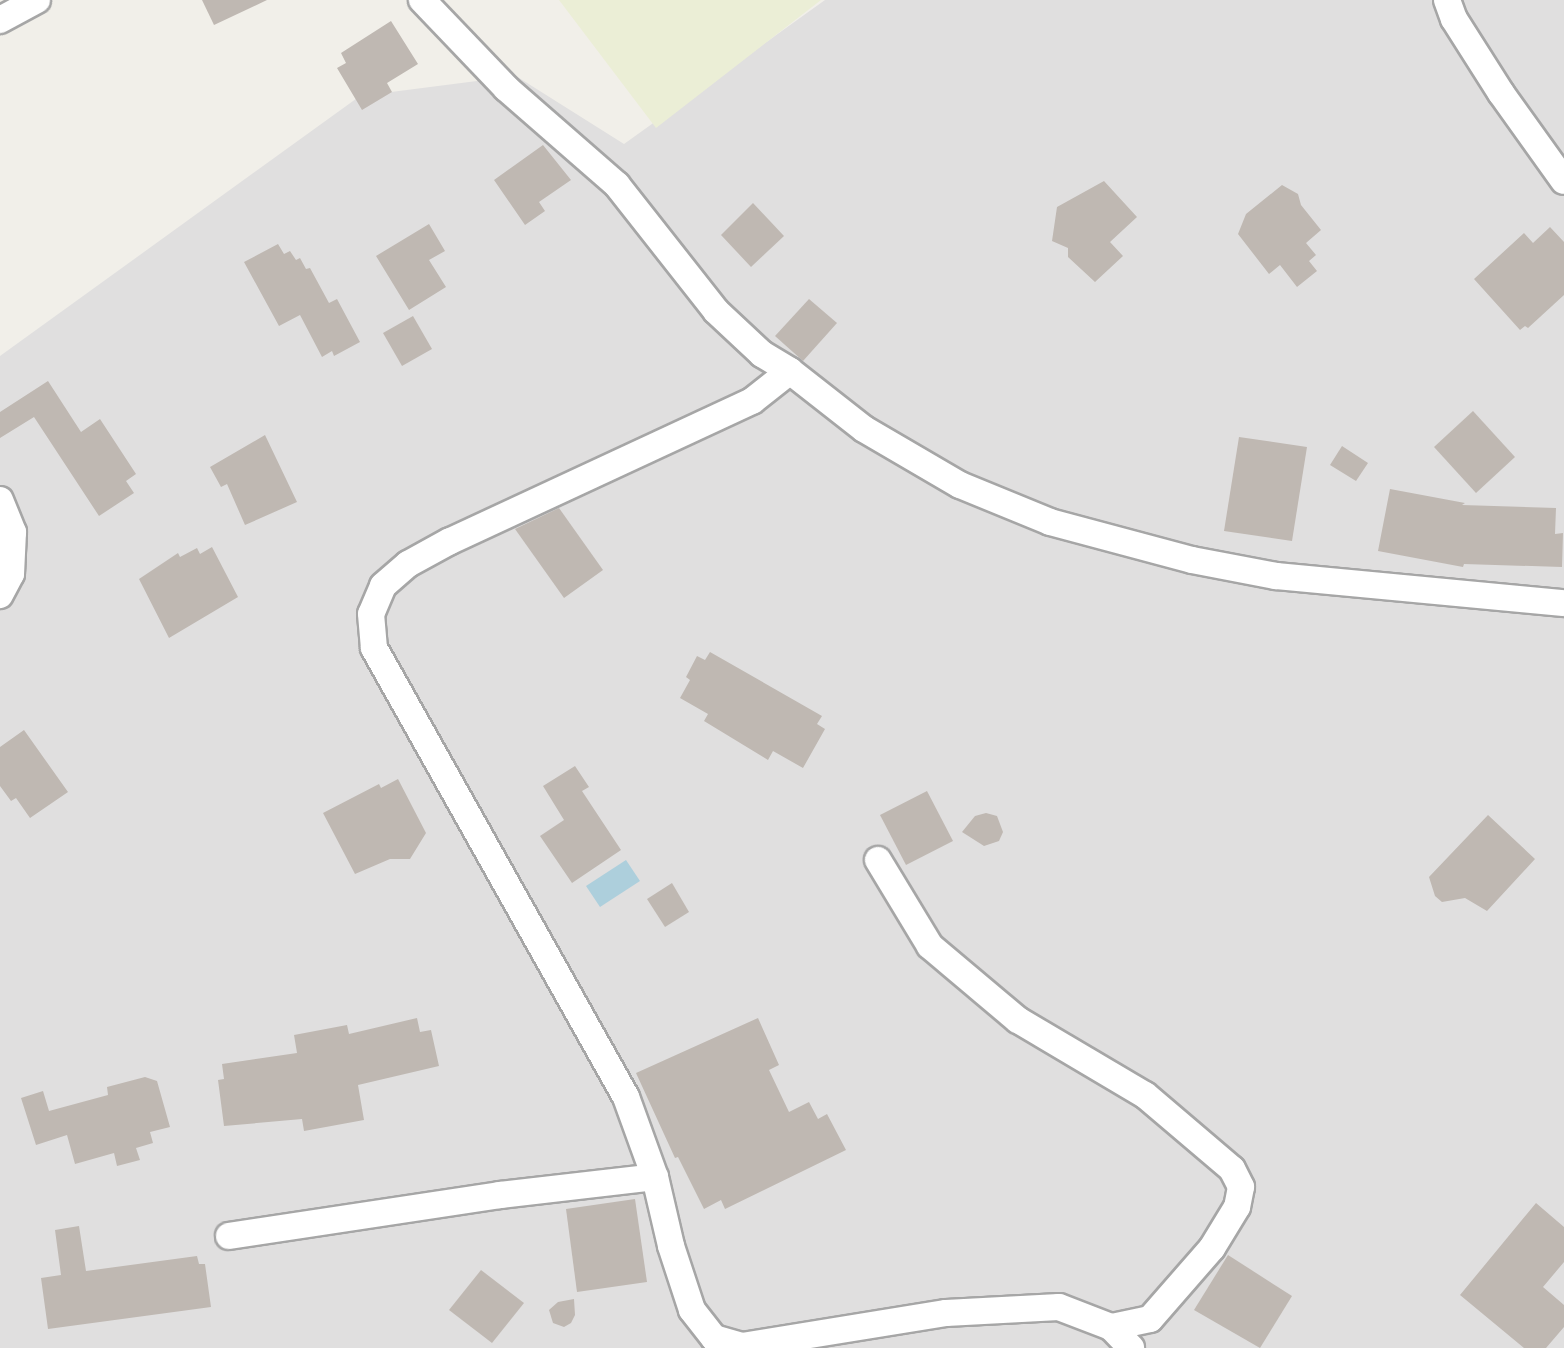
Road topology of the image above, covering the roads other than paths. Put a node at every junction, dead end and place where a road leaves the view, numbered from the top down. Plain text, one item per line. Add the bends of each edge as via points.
1 (37, 0) edge
2 (422, 0) edge
3 (1447, 0) edge
4 (0, 20) edge
5 (1564, 181) edge
6 (790, 371) junction
7 (0, 500) edge
8 (0, 595) edge
9 (1564, 603) edge
10 (878, 860) dead end
11 (655, 1177) junction
12 (229, 1236) dead end
13 (1111, 1327) junction
14 (1131, 1348) edge

1 - 4 street
2 - 6 street via 506,88 617,185 716,311 762,354
3 - 5 street via 1501,93
6 - 9 street via 878,437 960,485 1050,522 1276,576
6 - 11 street via 752,401 408,564 383,586 371,614 374,648 626,1097
7 - 8 street via 13,532 11,574
10 - 13 street via 930,946 1018,1020 1145,1095 1232,1169 1241,1187 1237,1207 1212,1248 1150,1319
11 - 12 street
11 - 13 street via 692,1310 714,1338 742,1346 946,1313 1059,1307
13 - 14 street

